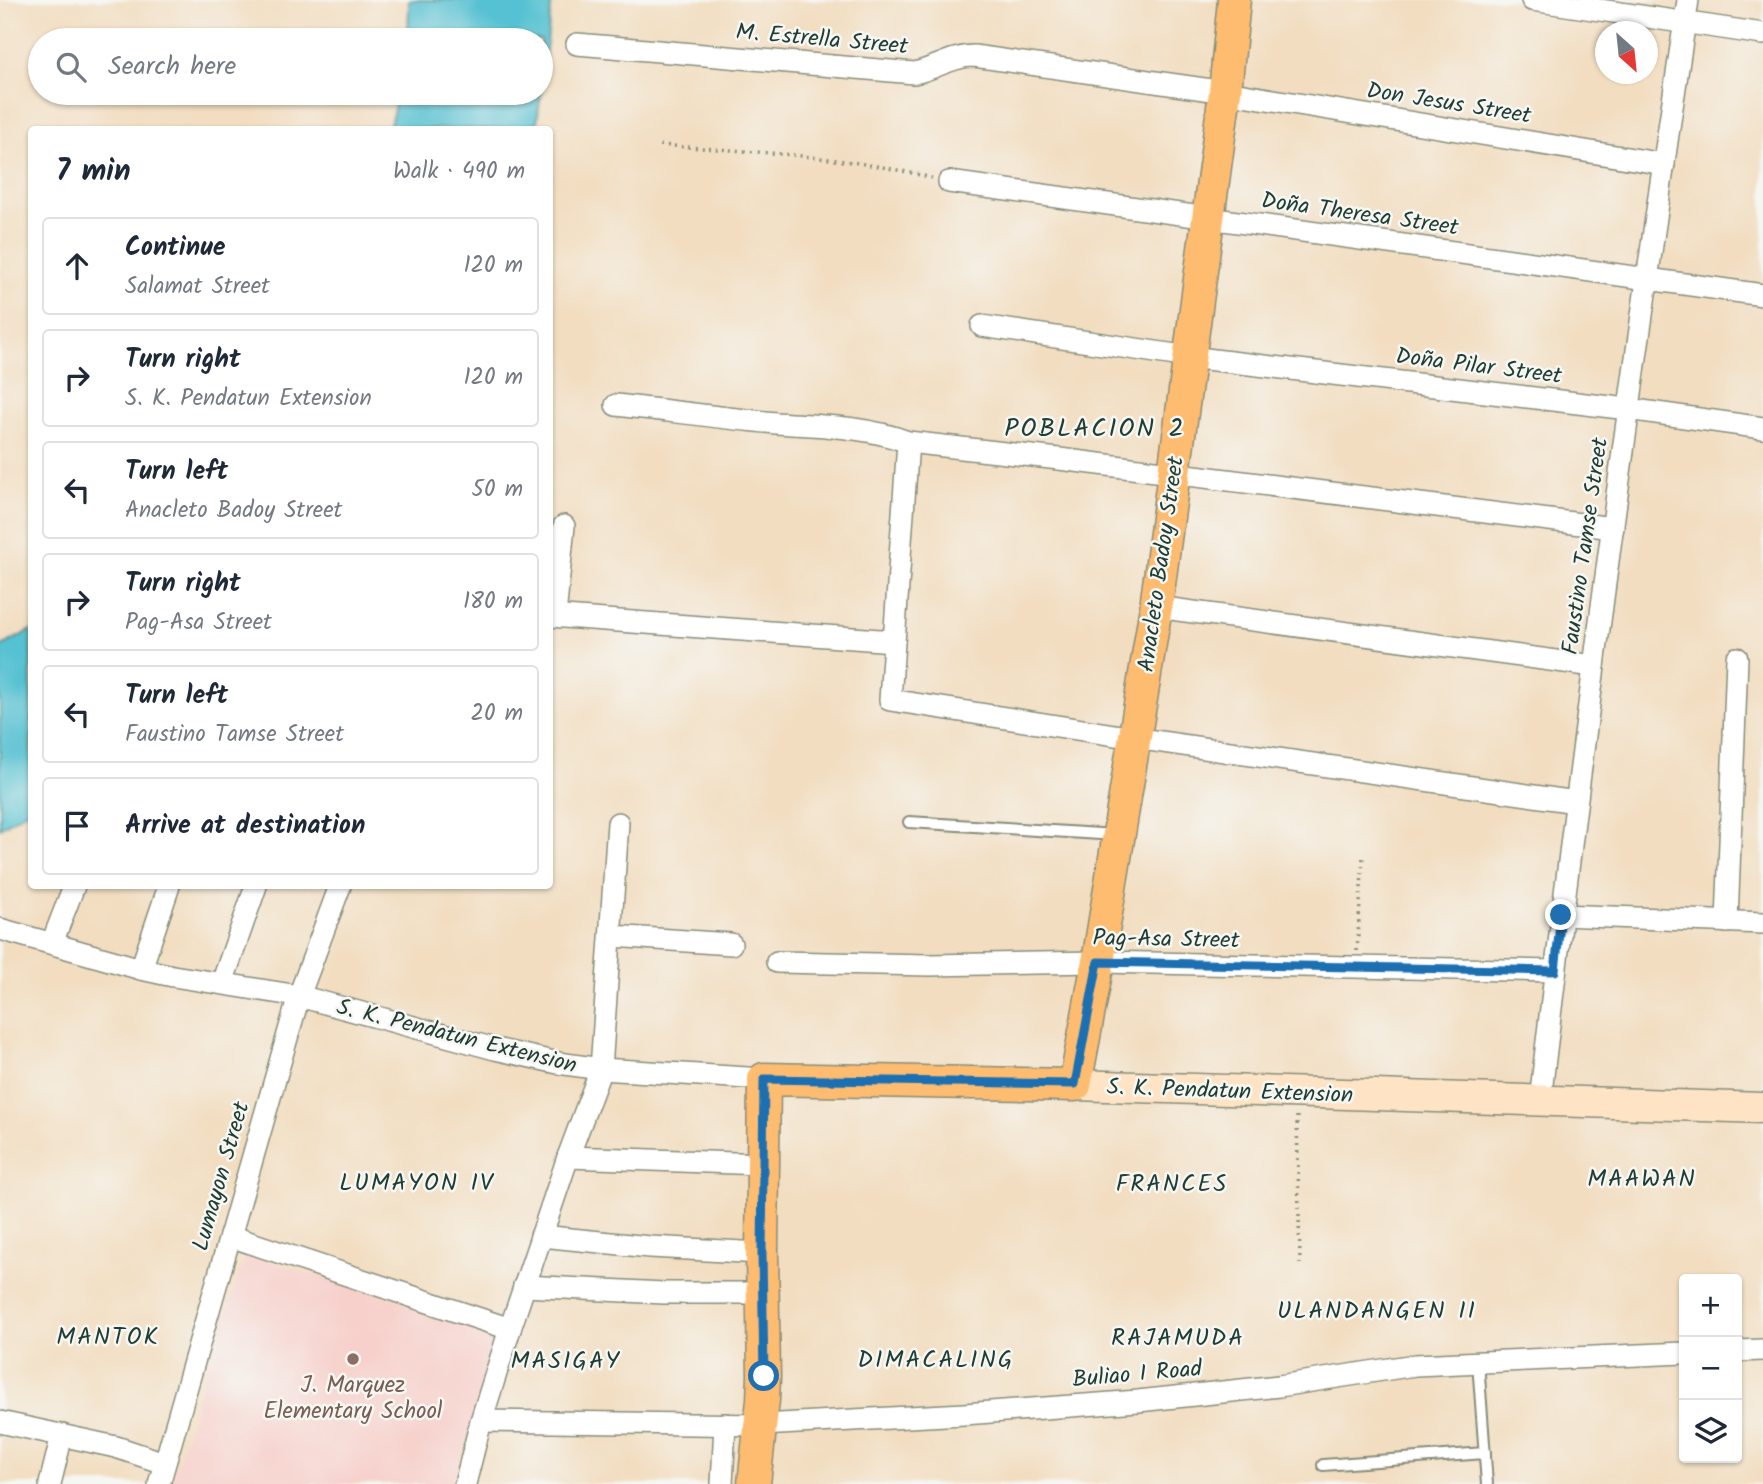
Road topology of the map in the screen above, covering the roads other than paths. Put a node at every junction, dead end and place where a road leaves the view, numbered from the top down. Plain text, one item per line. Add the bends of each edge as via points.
1 (1234, 0) edge
2 (1532, 0) edge
3 (1688, 0) edge
4 (1685, 23) junction
5 (1763, 34) edge
6 (578, 44) dead end
7 (1225, 92) junction
8 (1664, 164) junction
9 (949, 182) road end
10 (1208, 218) junction
11 (1647, 280) junction
12 (1763, 295) edge
13 (982, 326) dead end
14 (1189, 357) junction
15 (616, 405) dead end
16 (1628, 409) junction
17 (1763, 428) edge
18 (908, 442) junction
19 (1174, 474) junction
20 (564, 526) dead end
21 (1613, 527) junction
22 (1156, 607) junction
23 (553, 608) edge
24 (553, 616) edge
25 (894, 641) junction
26 (1737, 658) dead end
27 (1594, 666) junction
28 (1134, 738) junction
29 (1576, 802) junction
30 (909, 822) dead end
31 (618, 823) dead end
32 (1118, 835) junction
33 (73, 889) edge
34 (168, 889) edge
35 (255, 889) edge
36 (339, 889) edge
37 (1561, 915) junction
38 (1727, 922) junction
39 (1763, 923) edge
40 (0, 929) edge
41 (611, 936) junction
42 (52, 943) junction
43 (731, 944) dead end
44 (776, 962) dead end
45 (1098, 962) junction
46 (141, 969) junction
47 (1555, 971) junction
48 (222, 983) junction
49 (299, 996) junction
50 (601, 1069) junction
51 (764, 1079) junction
52 (1075, 1084) junction
53 (1540, 1101) junction
54 (1763, 1108) edge
55 (568, 1157) junction
56 (763, 1164) junction
57 (230, 1236) junction
58 (541, 1236) junction
59 (762, 1253) junction
60 (524, 1286) junction
61 (763, 1293) junction
62 (510, 1329) junction
63 (1763, 1350) edge
64 (1742, 1351) edge
65 (1679, 1353) edge
66 (1478, 1362) junction
67 (481, 1421) junction
68 (0, 1422) edge
69 (726, 1424) junction
70 (761, 1425) junction
71 (62, 1435) junction
72 (1485, 1453) junction
73 (1323, 1465) dead end
74 (162, 1474) edge
75 (50, 1484) edge
76 (465, 1484) edge
77 (722, 1484) edge
78 (754, 1484) edge
79 (1487, 1484) edge

1 - 7 main road, Anacleto Badoy Street
2 - 4 street
3 - 4 street, Faustino Tamse Street
4 - 5 street
4 - 8 street, Faustino Tamse Street
6 - 7 street, M. Estrella Street via 914,73 963,56
7 - 8 street, Don Jesus Street
7 - 10 main road, Anacleto Badoy Street
8 - 11 street, Faustino Tamse Street
9 - 10 street, Doña Theresa Street
10 - 11 street, Doña Theresa Street
10 - 14 main road, Anacleto Badoy Street
11 - 12 street, Doña Theresa Street
11 - 16 street, Faustino Tamse Street
13 - 14 street, Doña Pilar Street
14 - 16 street, Doña Pilar Street
14 - 19 main road, Anacleto Badoy Street
15 - 18 street via 869,431
16 - 17 street, Doña Pilar Street
16 - 21 street, Faustino Tamse Street
18 - 19 street
18 - 25 street
19 - 21 street
19 - 22 main road, Anacleto Badoy Street
20 - 23 street
21 - 27 street, Faustino Tamse Street
22 - 27 street
22 - 28 main road, Anacleto Badoy Street
24 - 25 street
25 - 28 street via 890,700
26 - 38 street
27 - 29 street, Faustino Tamse Street
28 - 29 street
28 - 32 main road, Anacleto Badoy Street
29 - 37 street, Faustino Tamse Street
30 - 32 lane
31 - 41 street
32 - 45 main road, Anacleto Badoy Street
33 - 42 street
34 - 46 street
35 - 48 street
36 - 49 street, Lumayon Street
37 - 38 street
37 - 47 street, Faustino Tamse Street
38 - 39 street
40 - 42 street, S. K. Pendatun Extension
41 - 43 street
41 - 50 street
42 - 46 street, S. K. Pendatun Extension
44 - 45 street, Pag-Asa Street
45 - 47 street, Pag-Asa Street
45 - 52 main road, Anacleto Badoy Street
46 - 48 street, S. K. Pendatun Extension
47 - 53 street, Faustino Tamse Street
48 - 49 street, S. K. Pendatun Extension
49 - 50 street, S. K. Pendatun Extension via 495,1049
49 - 57 street, Lumayon Street
50 - 51 street, S. K. Pendatun Extension
50 - 55 street
51 - 52 main road, S. K. Pendatun Extension
51 - 56 main road
52 - 53 street, S. K. Pendatun Extension
53 - 54 street, S. K. Pendatun Extension
55 - 56 street
55 - 58 street
56 - 59 main road
57 - 62 street
57 - 74 street, Lumayon Street
58 - 59 street
58 - 60 street
59 - 61 main road
60 - 61 street
60 - 62 street
61 - 70 main road
62 - 67 street
63 - 64 street
65 - 66 street, Buliao I Road
66 - 70 street, Buliao I Road via 1415,1365 1138,1401
66 - 72 lane
67 - 69 street, Buliao I Road
67 - 76 street
68 - 71 street
69 - 70 street, Buliao I Road
69 - 77 street
70 - 78 main road
71 - 74 street via 116,1447
71 - 75 street
72 - 73 lane
72 - 79 lane

